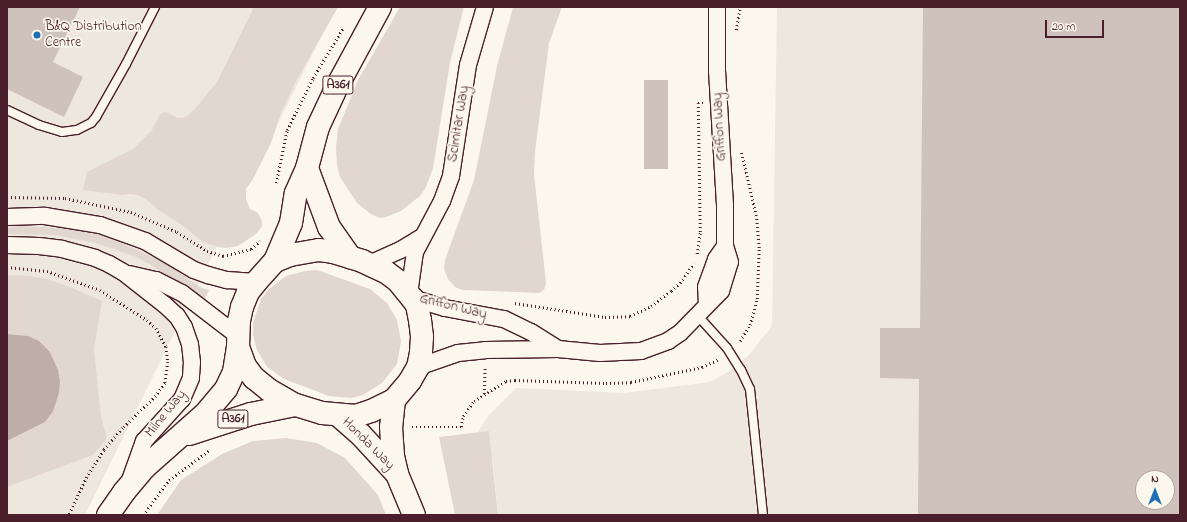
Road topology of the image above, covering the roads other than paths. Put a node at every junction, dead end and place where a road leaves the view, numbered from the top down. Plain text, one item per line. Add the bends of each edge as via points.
1 (155, 7) edge
2 (380, 7) edge
3 (485, 7) edge
4 (717, 7) edge
5 (7, 110) edge
6 (307, 168) junction
7 (7, 217) edge
8 (422, 237) junction
9 (7, 246) edge
10 (275, 261) junction
11 (359, 261) junction
12 (123, 272) junction
13 (256, 282) junction
14 (411, 296) junction
15 (702, 310) junction
16 (238, 342) junction
17 (558, 349) junction
18 (418, 367) junction
19 (394, 400) junction
20 (295, 405) junction
21 (338, 415) junction
22 (174, 440) junction
23 (397, 474) junction
24 (128, 487) junction
25 (108, 515) edge
26 (414, 515) edge
27 (763, 515) edge

1 - 5 lane via 126,64 90,123 78,130 54,131
2 - 6 main road, A361 via 318,127
3 - 8 street, Scimitar Way via 468,65 451,176 442,201
4 - 15 street, Griffon Way via 717,71 725,246 716,259 706,287
6 - 10 main road, A361 via 296,193 291,223
6 - 11 main road via 329,227
7 - 13 street via 45,216 100,225 145,241 194,270 227,280
8 - 11 street, Scimitar Way via 402,249
8 - 14 street, Scimitar Way via 413,261
9 - 12 street, Milne Way via 62,249 95,258
10 - 11 main road via 290,255 319,250
10 - 13 main road
11 - 14 main road via 386,272
12 - 16 street, Milne Way via 156,280 182,293
12 - 24 street, Milne Way via 177,316 190,344 192,362 191,378 187,388 174,408 144,441
13 - 16 main road via 248,292 242,307
14 - 17 street, Griffon Way via 446,308 504,319
14 - 18 main road via 417,305 422,337
15 - 17 street, Griffon Way via 680,333 668,341 641,351 600,353
15 - 27 lane via 742,370 750,388
16 - 20 main road via 245,366 254,378 268,390
16 - 22 main road, A361 via 234,372 226,390 205,414
17 - 18 street, Griffon Way via 472,351 440,358
18 - 19 main road via 405,389
19 - 21 main road via 356,416
19 - 23 main road, Honda Way via 392,443
20 - 21 main road
20 - 22 main road, A361 via 251,414
21 - 23 main road, Honda Way via 361,435
22 - 24 main road, A361
23 - 26 main road, Honda Way
24 - 25 main road, A361

